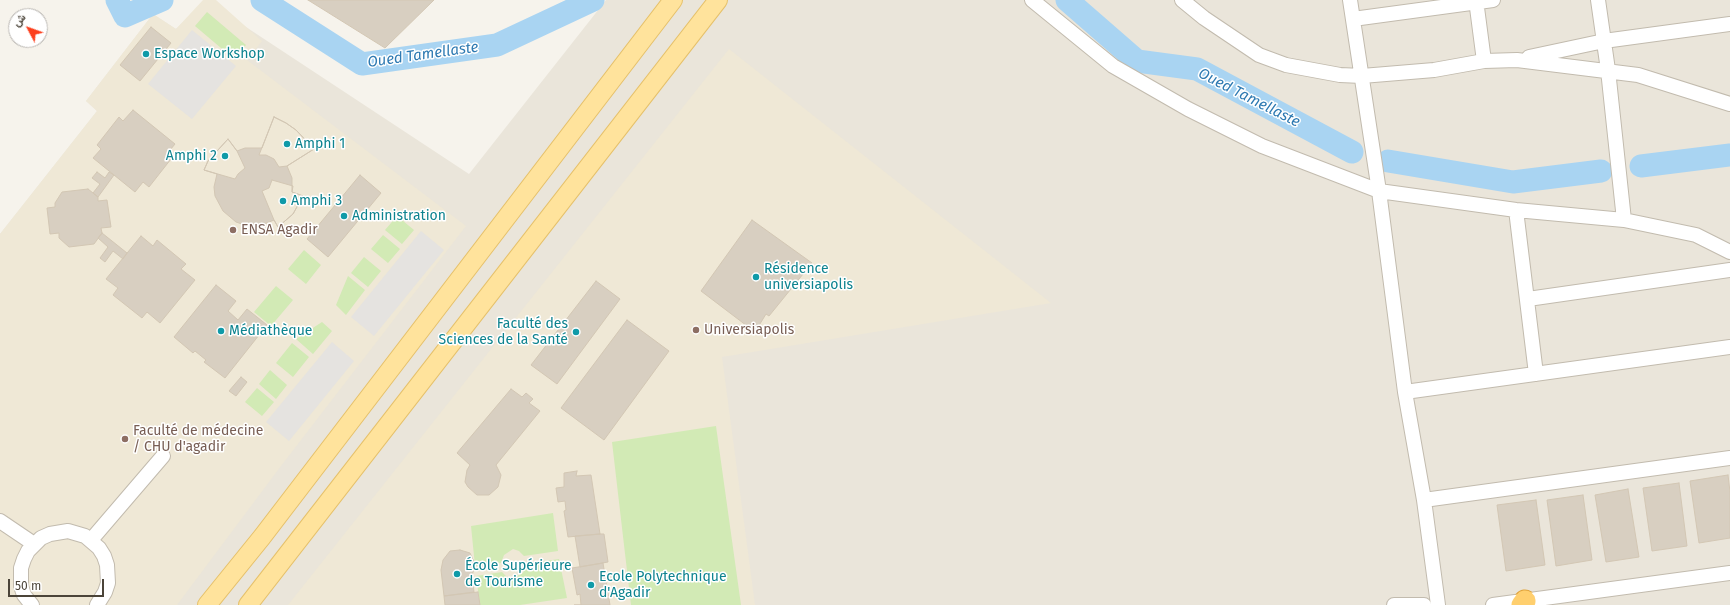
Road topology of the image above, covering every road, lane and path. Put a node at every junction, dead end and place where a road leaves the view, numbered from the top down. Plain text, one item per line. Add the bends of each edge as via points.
1 (673, 0) edge
2 (718, 0) edge
3 (1032, 0) edge
4 (1182, 0) edge
5 (1350, 0) edge
6 (1493, 0) edge
7 (1598, 0) edge
8 (1476, 1) edge
9 (1354, 20) junction
10 (1730, 24) edge
11 (1604, 41) junction
12 (1517, 60) junction
13 (1484, 62) junction
14 (1608, 70) junction
15 (1362, 76) junction
16 (1730, 104) edge
17 (1379, 191) junction
18 (1516, 210) junction
19 (1624, 220) junction
20 (1730, 252) edge
21 (1730, 270) edge
22 (1528, 299) junction
23 (1730, 347) edge
24 (1536, 374) junction
25 (1405, 392) junction
26 (163, 456) dead end
27 (1730, 458) edge
28 (1424, 500) junction
29 (0, 520) edge
30 (91, 540) junction
31 (34, 544) junction
32 (1730, 573) edge
33 (1524, 603) edge
34 (99, 604) edge
35 (32, 605) edge
36 (207, 605) edge
37 (248, 605) edge
38 (1394, 605) edge
39 (1424, 605) edge
40 (1438, 605) edge
41 (1493, 605) edge

1 - 36 main road via 262,537
2 - 37 main road
3 - 17 street via 1113,66 1188,109 1262,146
4 - 15 street via 1259,55 1286,65 1340,76
5 - 9 street
6 - 8 street
7 - 11 street
8 - 9 street
8 - 13 street
9 - 15 street
10 - 11 street
11 - 12 street
11 - 14 street
12 - 13 street
12 - 14 street
13 - 15 street via 1434,70
14 - 16 street via 1638,75
14 - 19 street
15 - 17 street
17 - 18 street
17 - 25 street
18 - 19 street
18 - 22 street
19 - 20 street via 1696,235
21 - 22 street
22 - 24 street
23 - 24 street
24 - 25 street
25 - 28 street
26 - 30 street
27 - 28 street
28 - 40 street
29 - 31 street
30 - 31 street via 77,533 59,532 50,534
30 - 34 street via 99,548 107,565 108,583
31 - 35 street via 24,559 20,577 24,595
32 - 33 street
33 - 41 street
38 - 39 street

